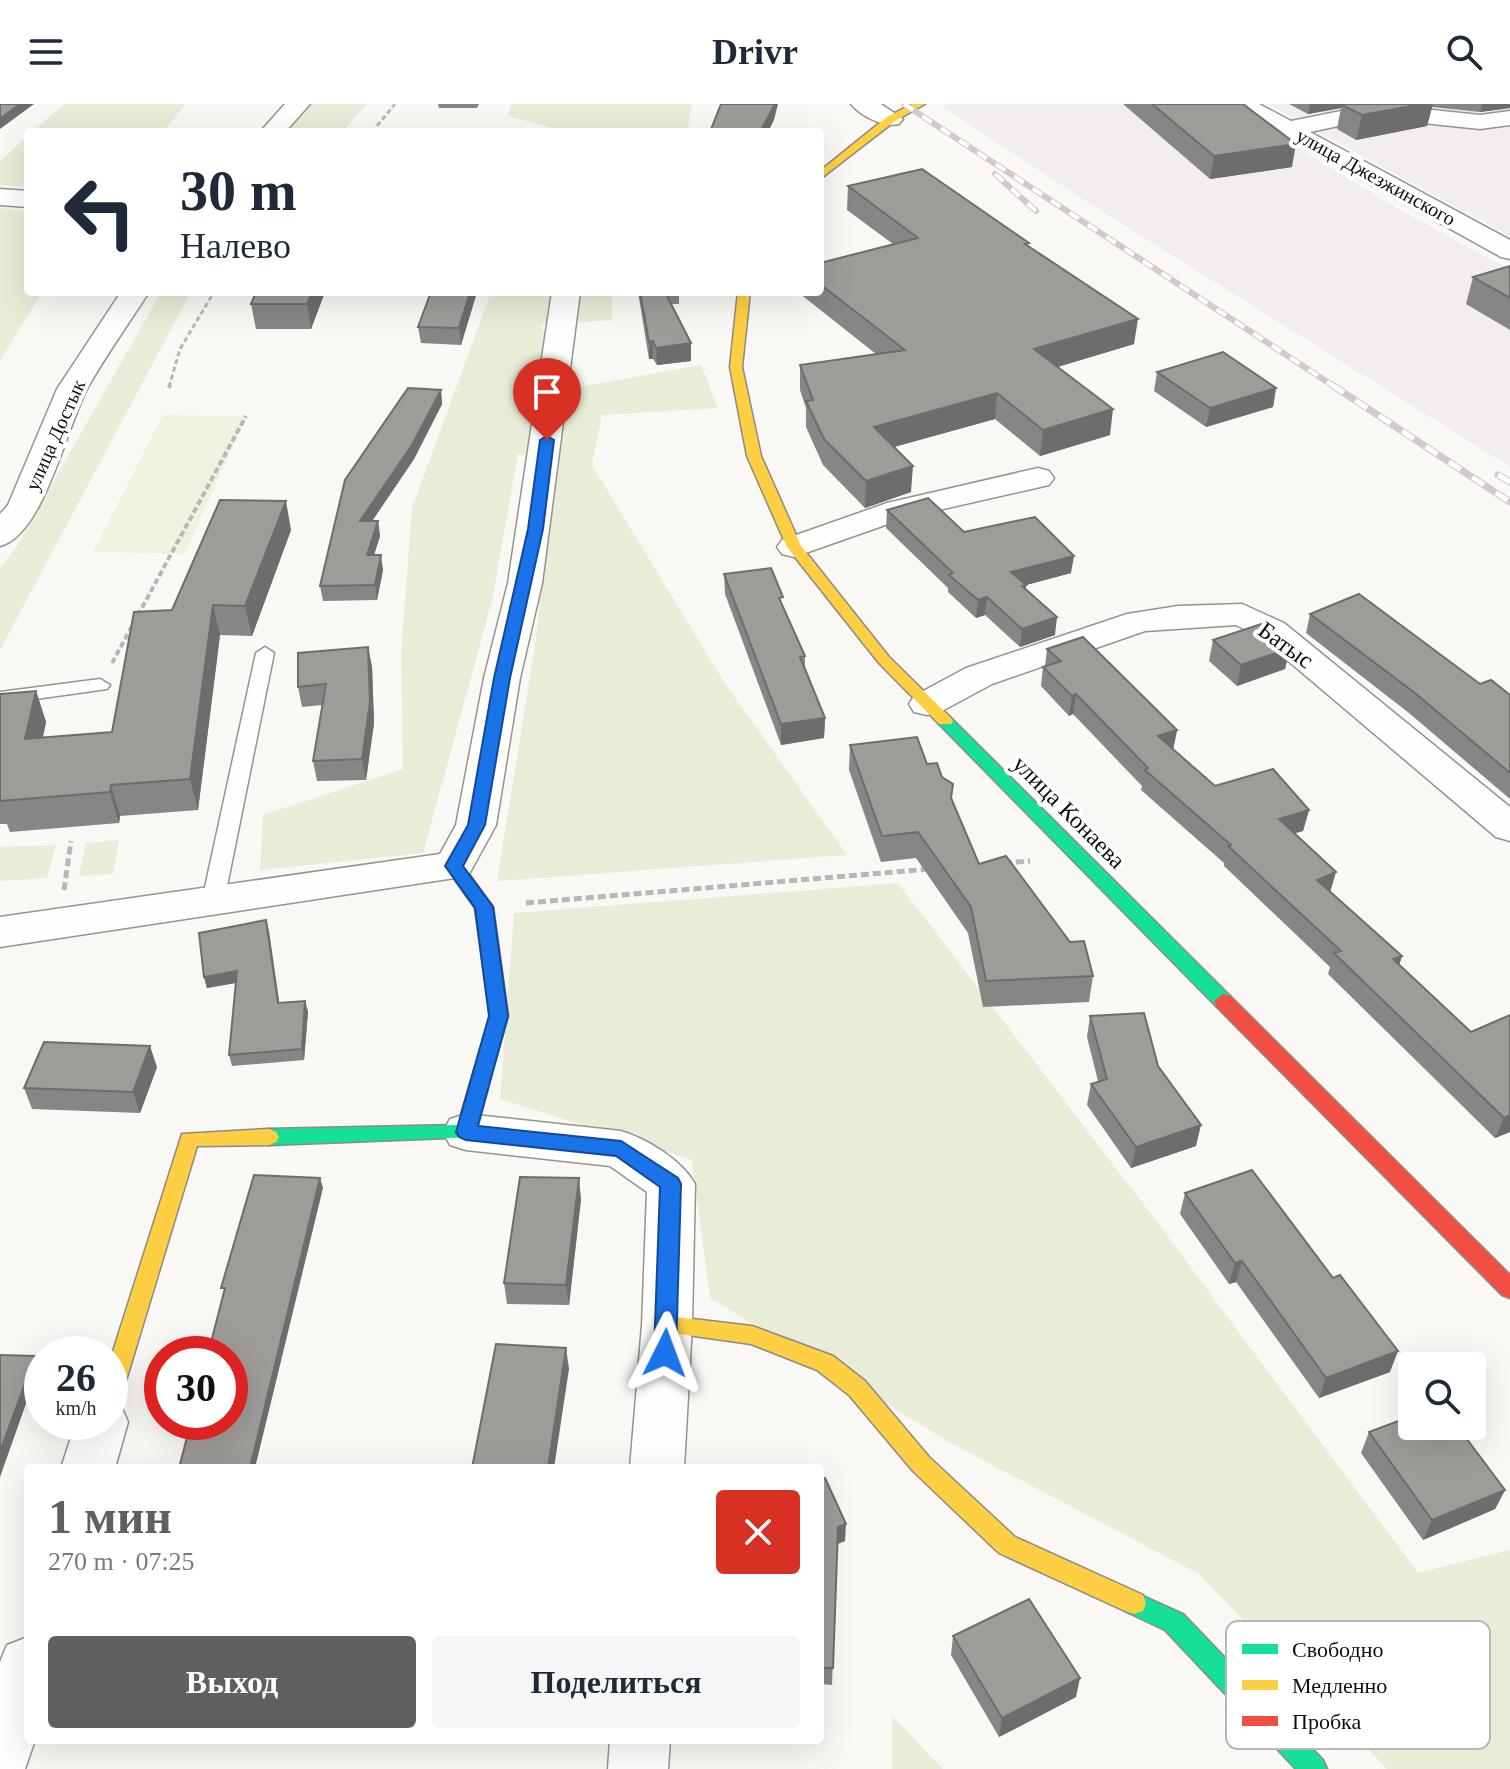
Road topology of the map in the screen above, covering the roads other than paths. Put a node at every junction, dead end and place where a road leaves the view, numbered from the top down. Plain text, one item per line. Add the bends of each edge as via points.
1 (298, 104) edge
2 (863, 104) edge
3 (920, 104) edge
4 (1242, 104) edge
5 (1510, 118) edge
6 (891, 119) junction
7 (276, 128) edge
8 (1288, 129) junction
9 (824, 173) edge
10 (0, 197) edge
11 (24, 199) edge
12 (1510, 251) edge
13 (132, 296) edge
14 (565, 296) edge
15 (744, 296) edge
16 (1038, 478) dead end
17 (0, 536) edge
18 (794, 547) junction
19 (265, 653) dead end
20 (100, 685) road end
21 (0, 698) edge
22 (927, 704) junction
23 (1510, 828) edge
24 (454, 866) junction
25 (213, 901) junction
26 (0, 932) edge
27 (466, 1132) junction
28 (1510, 1289) edge
29 (667, 1325) junction
30 (128, 1338) edge
31 (97, 1440) edge
32 (89, 1464) edge
33 (657, 1464) edge
34 (1226, 1677) edge
35 (24, 1678) edge
36 (640, 1744) edge
37 (1295, 1749) edge
38 (0, 1756) edge
39 (638, 1769) edge
40 (1314, 1769) edge

1 - 7 street
2 - 6 street
3 - 6 main road
4 - 8 street, улица Джезжинского
5 - 8 street via 1480,122 1376,111
6 - 9 main road
8 - 12 street, улица Джезжинского
10 - 11 street
13 - 17 street, улица Достык via 72,389 23,507
14 - 24 street via 525,583 476,825
15 - 18 main road, улица Конаева via 736,367 754,456
16 - 18 street via 898,510
18 - 22 main road, улица Конаева via 884,660
19 - 25 lane
20 - 21 lane
22 - 23 street, Батыс via 979,676 1139,621 1242,614 1272,630
22 - 28 main road, улица Конаева
24 - 25 street
24 - 27 main road via 484,907 499,1016
25 - 26 street
27 - 29 street via 621,1149 671,1184
27 - 30 main road via 189,1139
29 - 33 street
29 - 34 main road via 752,1335 825,1363 857,1388 921,1464 1007,1545 1174,1622
31 - 32 street
35 - 38 street
36 - 39 street
37 - 40 main road

